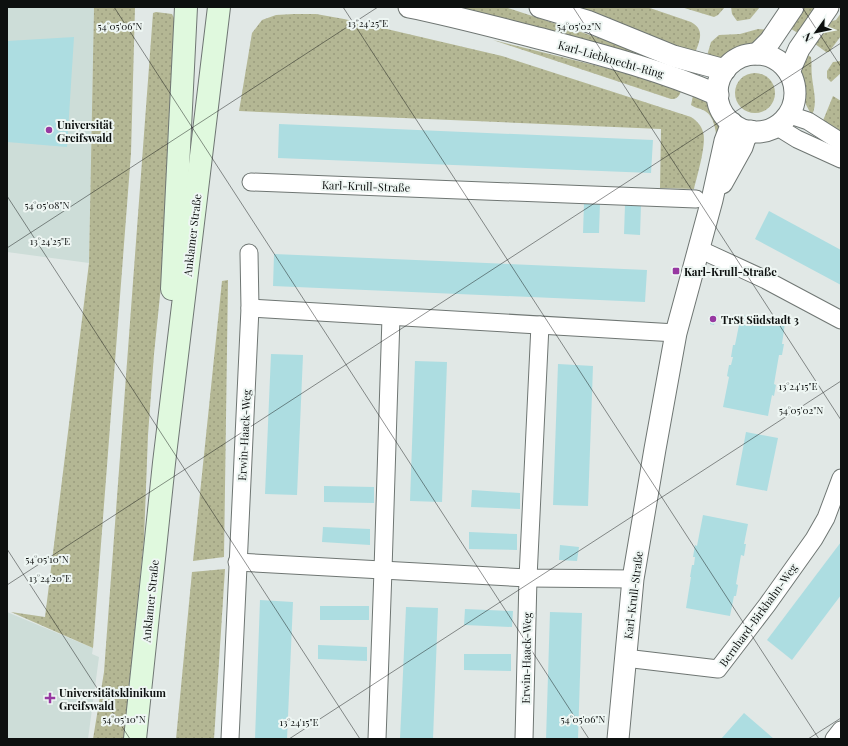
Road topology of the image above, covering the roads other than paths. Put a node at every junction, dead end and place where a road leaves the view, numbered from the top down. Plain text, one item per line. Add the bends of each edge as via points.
1 (186, 7) edge
2 (219, 7) edge
3 (409, 7) edge
4 (540, 7) edge
5 (793, 7) edge
6 (828, 7) edge
7 (757, 54) junction
8 (725, 70) junction
9 (789, 72) junction
10 (718, 95) junction
11 (791, 110) junction
12 (732, 122) junction
13 (776, 126) junction
14 (751, 131) junction
15 (841, 142) edge
16 (841, 158) edge
17 (251, 182) dead end
18 (704, 199) junction
19 (699, 249) junction
20 (249, 254) dead end
21 (250, 308) junction
22 (391, 317) junction
23 (841, 320) edge
24 (540, 325) junction
25 (676, 334) junction
26 (164, 463) junction
27 (841, 478) edge
28 (237, 562) junction
29 (383, 570) junction
30 (528, 578) junction
31 (633, 579) junction
32 (625, 658) junction
33 (841, 730) edge
34 (135, 739) edge
35 (230, 739) edge
36 (377, 739) edge
37 (524, 739) edge
38 (618, 739) edge
39 (834, 739) edge

1 - 26 main road, Anklamer Straße
2 - 26 main road, Anklamer Straße
3 - 10 street, Karl-Liebknecht-Ring via 599,54 662,72
4 - 8 street, Karl-Liebknecht-Ring via 587,21 673,56
5 - 7 street via 770,41
6 - 9 street via 799,49
7 - 8 street via 744,55 733,61
7 - 9 street via 775,59
8 - 10 street via 719,82
9 - 11 street via 794,84 795,97
10 - 12 street via 722,110
11 - 13 street
11 - 15 street via 796,116
12 - 14 street
12 - 18 street, Karl-Krull-Straße
13 - 14 street via 768,130
13 - 16 street
14 - 18 street, Karl-Krull-Straße
17 - 18 street, Karl-Krull-Straße
18 - 19 street, Karl-Krull-Straße
19 - 23 street via 766,280
19 - 25 street, Karl-Krull-Straße
20 - 21 street, Erwin-Haack-Weg
21 - 22 street
21 - 28 street, Erwin-Haack-Weg
22 - 24 street
22 - 29 street
24 - 25 street
24 - 30 street, Erwin-Haack-Weg
25 - 31 street, Karl-Krull-Straße
26 - 34 main road, Anklamer Straße
27 - 32 street, Bernhard-Birkhahn-Weg via 826,518 814,539 718,669
28 - 29 street
28 - 35 street, Erwin-Haack-Weg
29 - 30 street
29 - 36 street
30 - 31 street
30 - 37 street, Erwin-Haack-Weg
31 - 32 street, Karl-Krull-Straße
32 - 38 street, Karl-Krull-Straße
33 - 39 street

